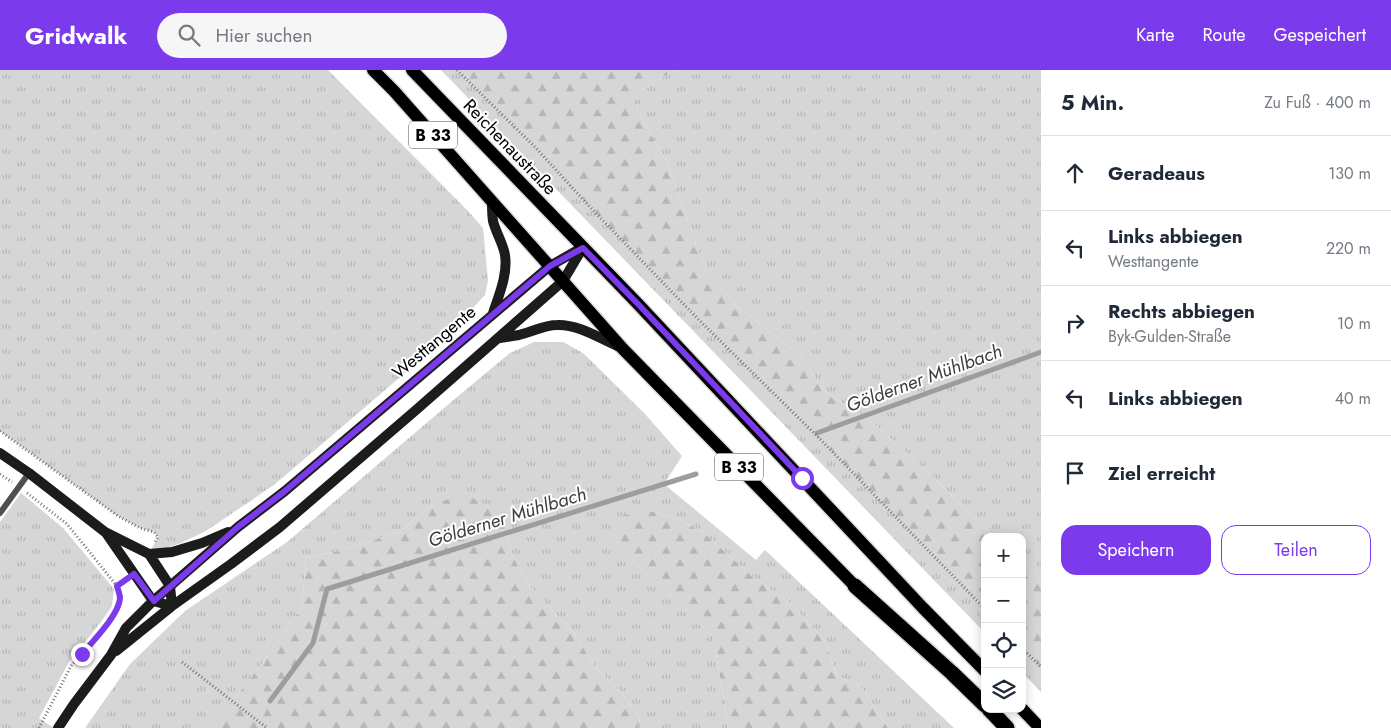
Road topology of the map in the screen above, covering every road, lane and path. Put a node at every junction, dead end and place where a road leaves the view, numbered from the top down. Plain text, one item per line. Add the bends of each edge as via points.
1 (373, 70) edge
2 (412, 70) edge
3 (457, 70) edge
4 (492, 201) junction
5 (583, 248) junction
6 (550, 266) junction
7 (563, 281) junction
8 (492, 314) junction
9 (499, 338) junction
10 (623, 349) junction
11 (0, 432) edge
12 (0, 453) edge
13 (29, 474) junction
14 (19, 486) junction
15 (0, 513) edge
16 (238, 527) junction
17 (104, 532) junction
18 (149, 554) junction
19 (134, 574) junction
20 (117, 586) junction
21 (170, 586) junction
22 (855, 586) joint
23 (154, 601) junction
24 (981, 605) edge
25 (172, 606) junction
26 (1026, 652) edge
27 (112, 655) junction
28 (182, 662) dead end
29 (1041, 667) edge
30 (982, 668) edge
31 (981, 701) edge
32 (994, 713) edge
33 (1026, 713) edge
34 (39, 728) edge
35 (58, 728) edge
36 (267, 728) edge
37 (1007, 728) edge
38 (1040, 728) edge

1 - 4 main road, B 33
2 - 5 main road, Reichenaustraße / B 33
3 - 24 path
4 - 6 main road, B 33
4 - 8 main road via 493,221 505,256 502,285
5 - 6 main road, Westtangente
5 - 7 main road
5 - 30 main road, B 33
6 - 7 main road, B 33
6 - 8 main road, Westtangente
7 - 9 main road
7 - 10 main road, B 33
8 - 16 main road, Westtangente via 285,491
9 - 10 main road via 556,325 589,333
9 - 25 main road via 280,526
10 - 22 main road, B 33
11 - 18 path via 118,516 154,532 158,537
12 - 13 main road
13 - 14 lane
13 - 17 main road
14 - 15 lane
14 - 20 path via 67,524
16 - 18 main road via 202,543 172,552
16 - 21 main road, Westtangente
17 - 18 main road
17 - 19 main road
18 - 21 main road
19 - 20 path
19 - 23 main road
20 - 34 path via 120,598 116,610 71,666
21 - 23 main road, Westtangente
21 - 25 main road
22 - 31 highway, B 33
23 - 25 main road
23 - 27 main road, Westtangente via 126,628
25 - 27 main road
26 - 29 path
27 - 35 main road
28 - 36 path
32 - 37 highway
33 - 38 main road

